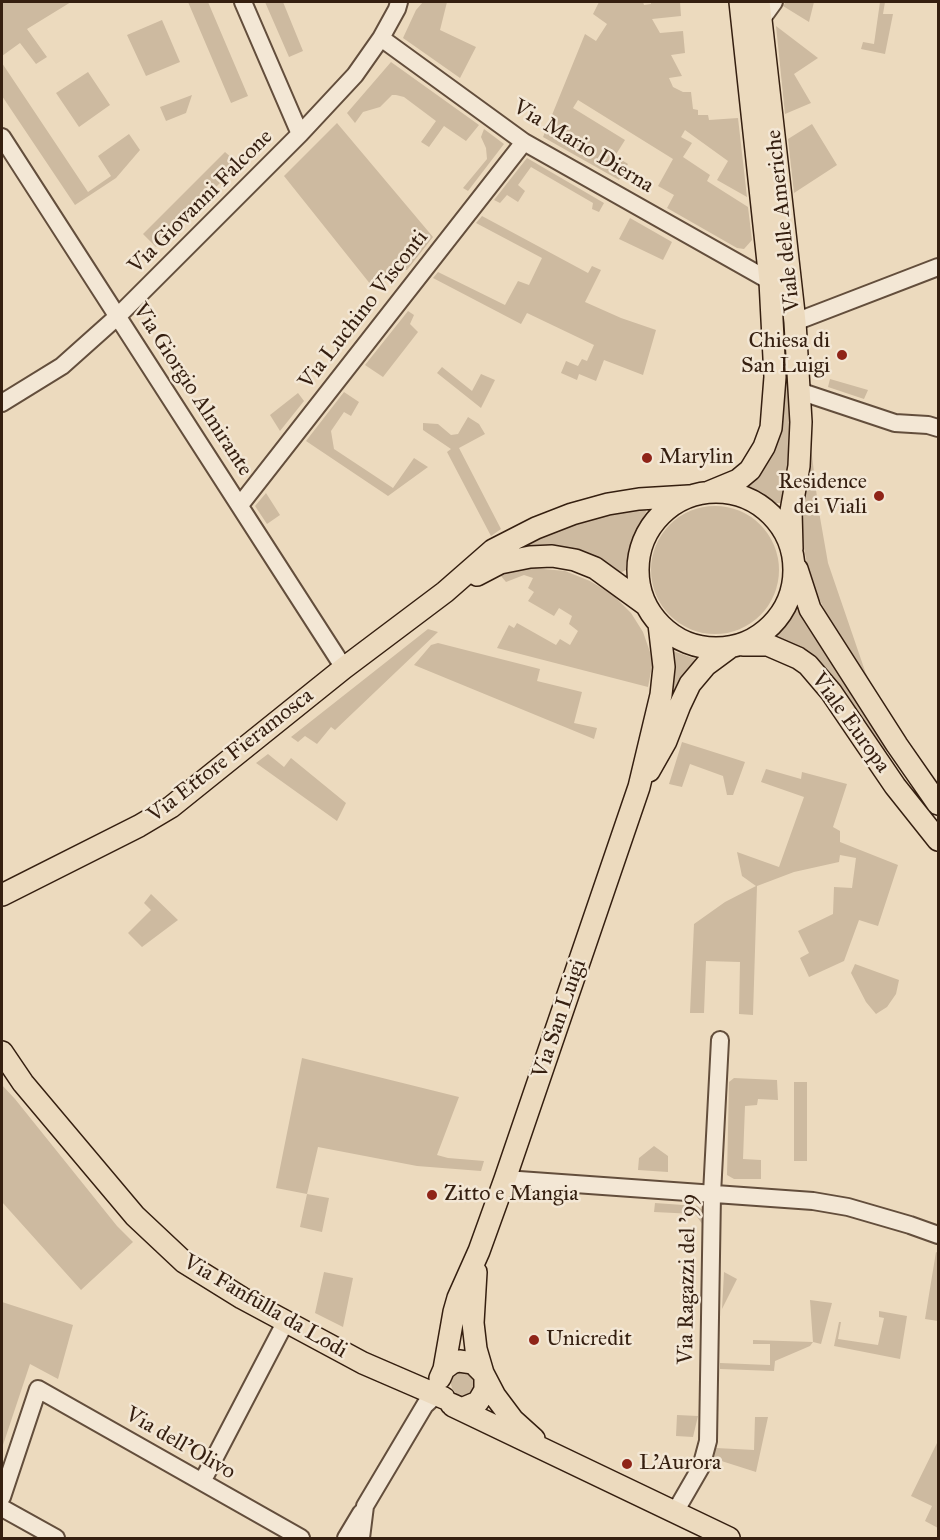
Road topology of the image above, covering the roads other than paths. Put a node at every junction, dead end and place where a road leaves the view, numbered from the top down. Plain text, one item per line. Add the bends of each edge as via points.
1 (243, 2) edge
2 (399, 2) edge
3 (740, 2) edge
4 (774, 2) edge
5 (760, 11) edge
6 (381, 38) junction
7 (300, 134) junction
8 (2, 137) edge
9 (524, 142) junction
10 (939, 267) edge
11 (770, 281) junction
12 (118, 316) junction
13 (795, 322) junction
14 (799, 391) junction
15 (2, 403) edge
16 (939, 428) edge
17 (699, 494) junction
18 (240, 505) junction
19 (793, 554) junction
20 (445, 592) junction
21 (646, 605) junction
22 (659, 624) junction
23 (734, 646) junction
24 (344, 668) junction
25 (639, 787) junction
26 (939, 804) edge
27 (939, 840) edge
28 (2, 895) edge
29 (720, 1040) dead end
30 (2, 1052) edge
31 (2, 1066) edge
32 (23, 1083) junction
33 (505, 1179) junction
34 (712, 1194) junction
35 (939, 1236) edge
36 (479, 1251) junction
37 (286, 1321) junction
38 (443, 1371) junction
39 (484, 1375) junction
40 (402, 1380) junction
41 (444, 1400) junction
42 (548, 1453) junction
43 (202, 1482) junction
44 (2, 1497) edge
45 (365, 1506) junction
46 (2, 1508) edge
47 (675, 1512) junction
48 (56, 1539) edge
49 (301, 1539) edge
50 (346, 1539) edge
51 (361, 1539) edge
52 (729, 1539) edge

1 - 7 street
2 - 6 street, Via Giovanni Falcone
3 - 11 main road, Viale delle Americhe
4 - 5 street
5 - 13 main road, Viale delle Americhe
6 - 7 street, Via Giovanni Falcone via 356,75
6 - 9 street, Via Mario Dierna
7 - 12 street, Via Giovanni Falcone
8 - 12 street, Via Giorgio Almirante
9 - 11 street, Via Mario Dierna
9 - 18 street, Via Luchino Visconti
10 - 13 street
11 - 17 main road, Viale delle Americhe via 775,377 771,428 750,470 738,480
12 - 15 street, Via Giovanni Falcone via 62,366
12 - 18 street, Via Giorgio Almirante
13 - 14 main road, Viale delle Americhe
14 - 16 street via 895,423
14 - 19 main road, Viale delle Americhe via 799,466 791,512
17 - 19 main road via 735,494 760,505 785,532
17 - 20 main road via 608,504 572,514 494,550
17 - 21 main road via 672,505 647,533 638,569
18 - 24 street, Via Giorgio Almirante
19 - 23 main road via 794,581 788,602 776,621 759,636
19 - 26 main road, Viale Europa via 810,609
20 - 21 main road via 500,563 552,556 595,568
20 - 24 main road, Via Ettore Fieramosca
21 - 22 main road
22 - 23 main road via 691,644 710,648
22 - 25 main road via 664,667 661,695
23 - 25 main road via 706,665 690,684 666,741
23 - 27 main road, Viale Europa via 768,645 808,665
24 - 28 main road, Via Ettore Fieramosca via 171,807
25 - 33 main road, Via San Luigi
29 - 34 street, Via Ragazzi del '99
30 - 32 main road
31 - 32 main road
32 - 37 main road, Via Fanfulla da Lodi via 156,1238 207,1278
33 - 34 street
33 - 36 main road, Via San Luigi
34 - 35 street via 848,1207
34 - 47 street, Via Ragazzi del '99 via 708,1441 701,1467
36 - 38 main road, Via San Luigi via 454,1312
36 - 39 main road, Via San Luigi via 473,1323
37 - 40 main road, Via Fanfulla da Lodi
37 - 43 street
38 - 39 main road via 452,1363 466,1361 479,1367
38 - 40 main road
38 - 41 main road via 439,1386
39 - 41 main road via 485,1390 478,1402 466,1407
39 - 42 main road, Via San Luigi via 513,1420
40 - 41 main road, Via Fanfulla da Lodi
41 - 42 main road, Via Fanfulla da Lodi
41 - 45 street via 424,1405
42 - 47 main road, Via Fanfulla da Lodi
43 - 44 street, Via dell'Olivo via 38,1389
43 - 49 street, Via dell'Olivo
45 - 50 street
45 - 51 street
46 - 48 street
47 - 52 main road, Via Fanfulla da Lodi

